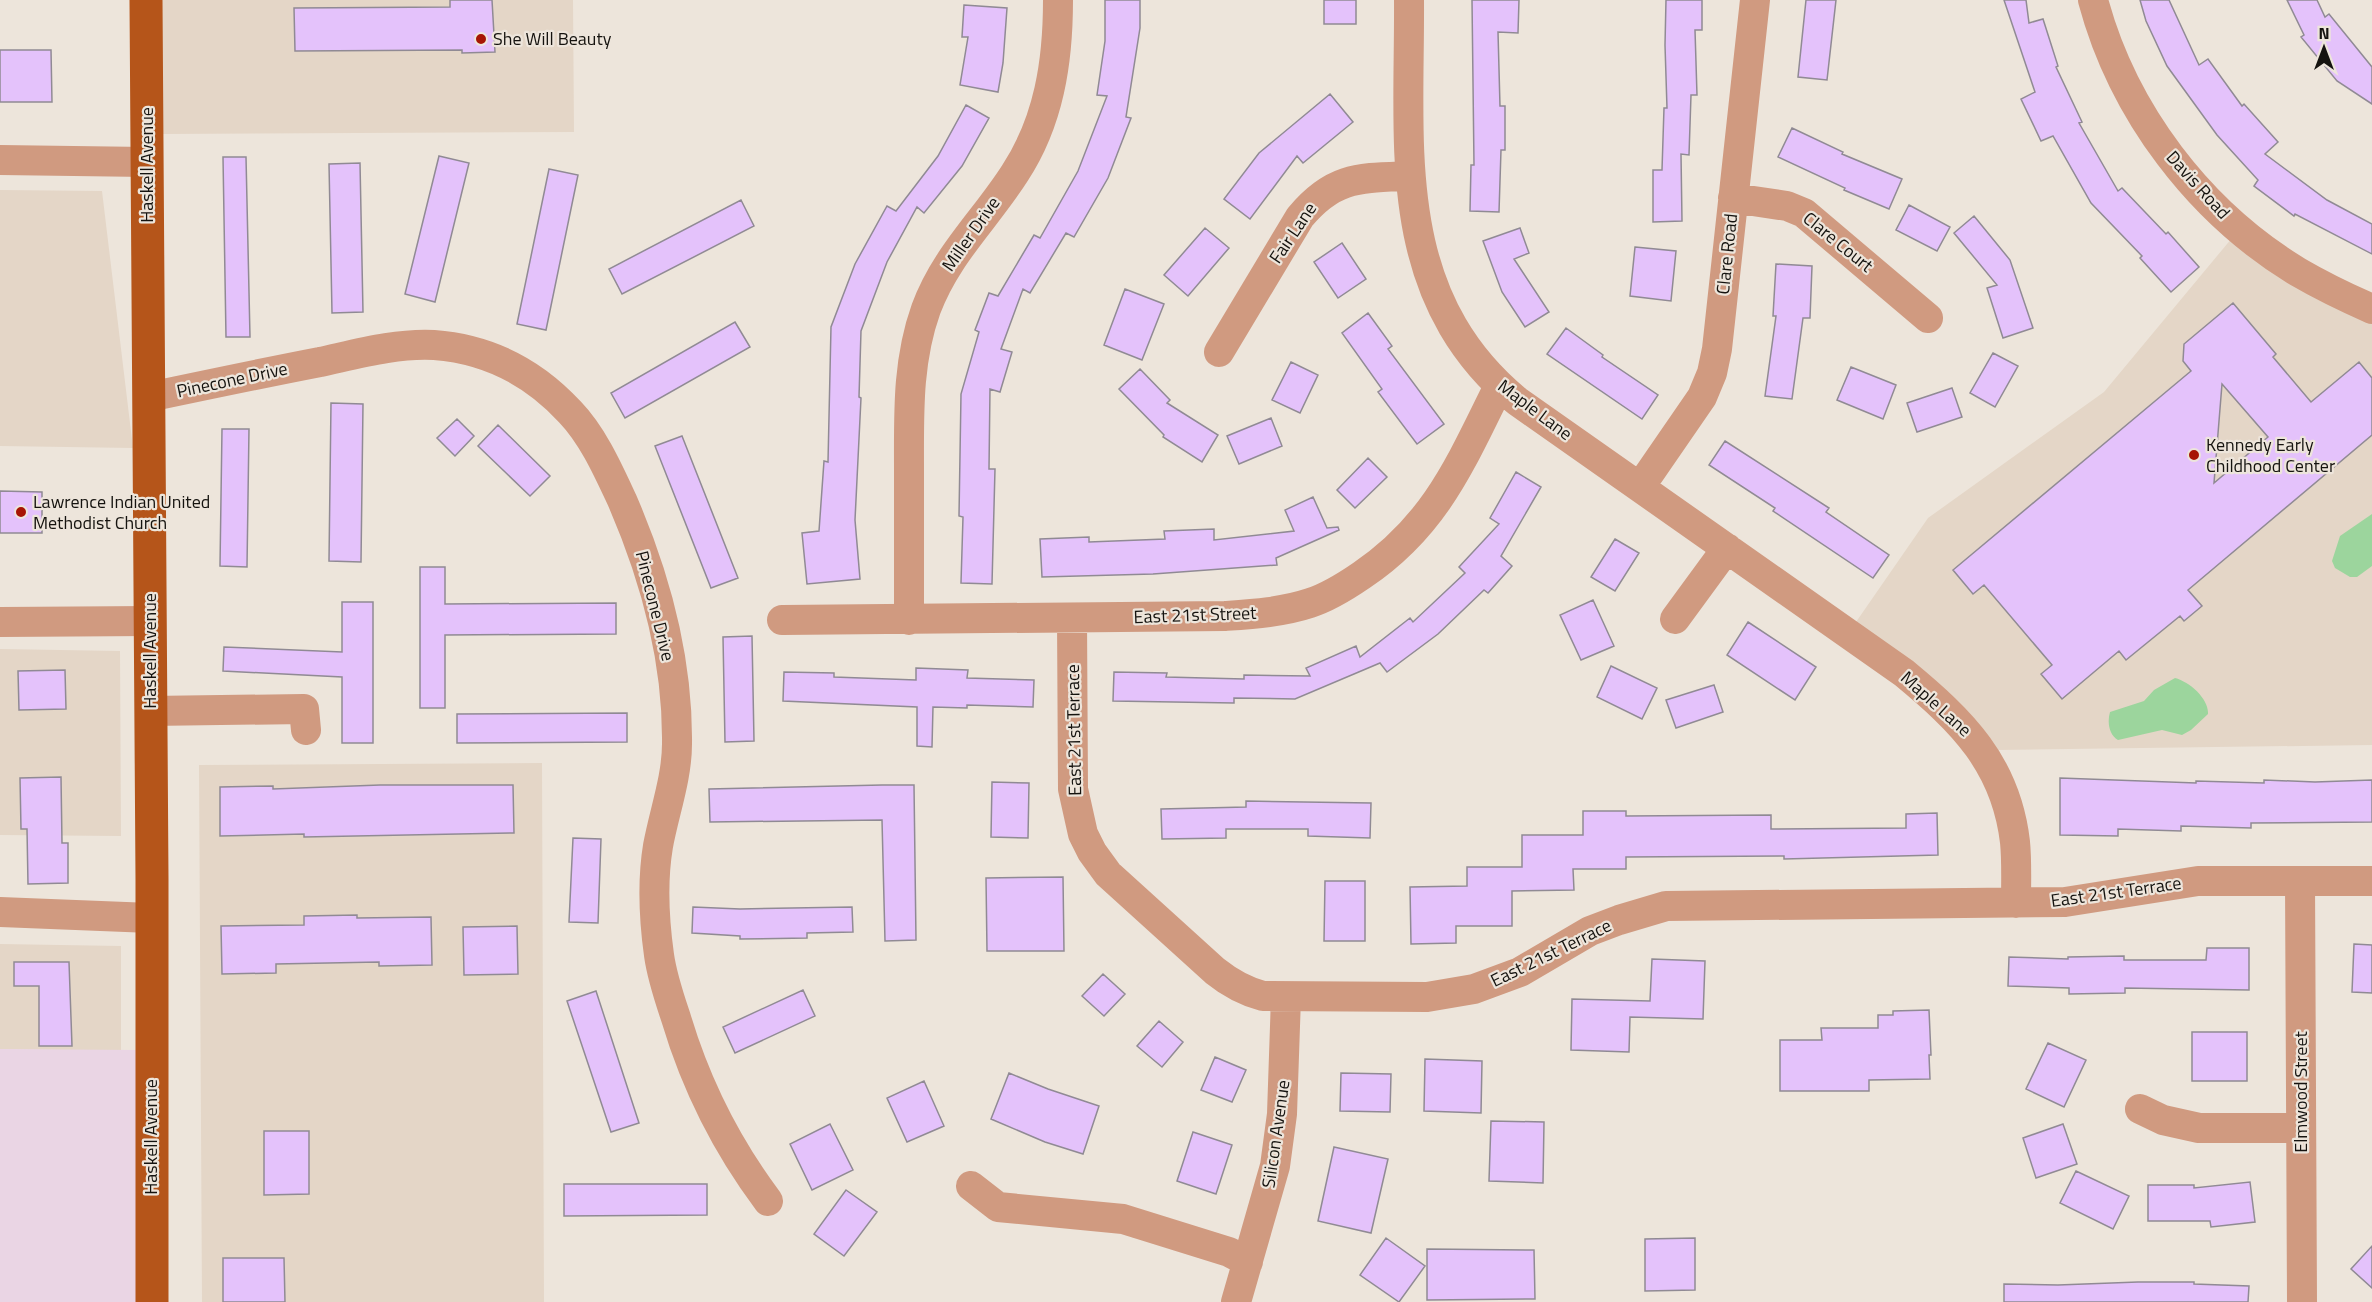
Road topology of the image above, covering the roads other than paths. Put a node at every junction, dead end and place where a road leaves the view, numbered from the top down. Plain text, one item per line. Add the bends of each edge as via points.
1 (146, 0) edge
2 (1058, 0) edge
3 (1409, 0) edge
4 (1755, 0) edge
5 (2093, 0) edge
6 (0, 160) edge
7 (147, 162) junction
8 (1410, 176) junction
9 (1733, 198) junction
10 (2372, 309) edge
11 (1928, 318) dead end
12 (1219, 352) dead end
13 (1499, 386) junction
14 (149, 397) junction
15 (1640, 487) junction
16 (1727, 548) junction
17 (1072, 618) junction
18 (1675, 619) dead end
19 (782, 620) dead end
20 (909, 620) junction
21 (150, 621) junction
22 (0, 622) edge
23 (150, 711) junction
24 (306, 730) dead end
25 (2300, 881) junction
26 (2372, 881) edge
27 (2016, 903) junction
28 (0, 912) edge
29 (151, 918) junction
30 (1286, 997) junction
31 (2140, 1109) dead end
32 (2301, 1128) junction
33 (971, 1186) dead end
34 (768, 1201) dead end
35 (1248, 1262) junction
36 (152, 1302) edge
37 (1236, 1302) edge
38 (2302, 1302) edge

1 - 7 main road, Haskell Avenue
2 - 20 street, Miller Drive via 1052,81 1038,130 1015,174 951,259 918,332 909,402
3 - 8 street, Maple Lane
4 - 9 street, Clare Road
5 - 10 street, Davis Road via 2127,89 2196,187 2229,220 2298,272
6 - 7 street
7 - 14 main road, Haskell Avenue
8 - 12 street, Fair Lane via 1353,180 1314,200
8 - 13 street, Maple Lane via 1417,236 1438,301 1468,349
9 - 11 street, Clare Court via 1787,206 1804,213
9 - 15 street, Clare Road via 1712,373 1702,397
13 - 15 street, Maple Lane
13 - 17 street, East 21st Street via 1449,485 1418,528 1389,555 1334,593 1310,603 1259,613
14 - 21 main road, Haskell Avenue
14 - 34 street, Pinecone Drive via 391,347 434,345 497,358 549,390 572,414 611,476 639,538 656,592 673,681 677,746 657,850 654,894 664,981 704,1097 736,1155
15 - 16 street, Maple Lane
16 - 18 street
16 - 27 street, Maple Lane via 1904,673 1973,737 1989,760 2011,817
17 - 20 street, East 21st Street
17 - 30 street, East 21st Terrace via 1073,789 1077,813 1092,852 1108,874 1223,977 1250,993
19 - 20 street, East 21st Street
21 - 22 street
21 - 23 main road, Haskell Avenue
23 - 24 street via 304,709
23 - 29 main road, Haskell Avenue
25 - 26 street, East 21st Terrace
25 - 27 street, East 21st Terrace via 2198,881 2065,902
25 - 32 street, Elmwood Street
27 - 30 street, East 21st Terrace via 1666,906 1590,931 1520,972 1474,989 1428,997
28 - 29 street
29 - 36 main road, Haskell Avenue
30 - 35 street, Silicon Avenue via 1275,1166
31 - 32 street via 2163,1120 2199,1128
32 - 38 street, Elmwood Street
33 - 35 street via 998,1207 1123,1219 1229,1252
35 - 37 street, Silicon Avenue

